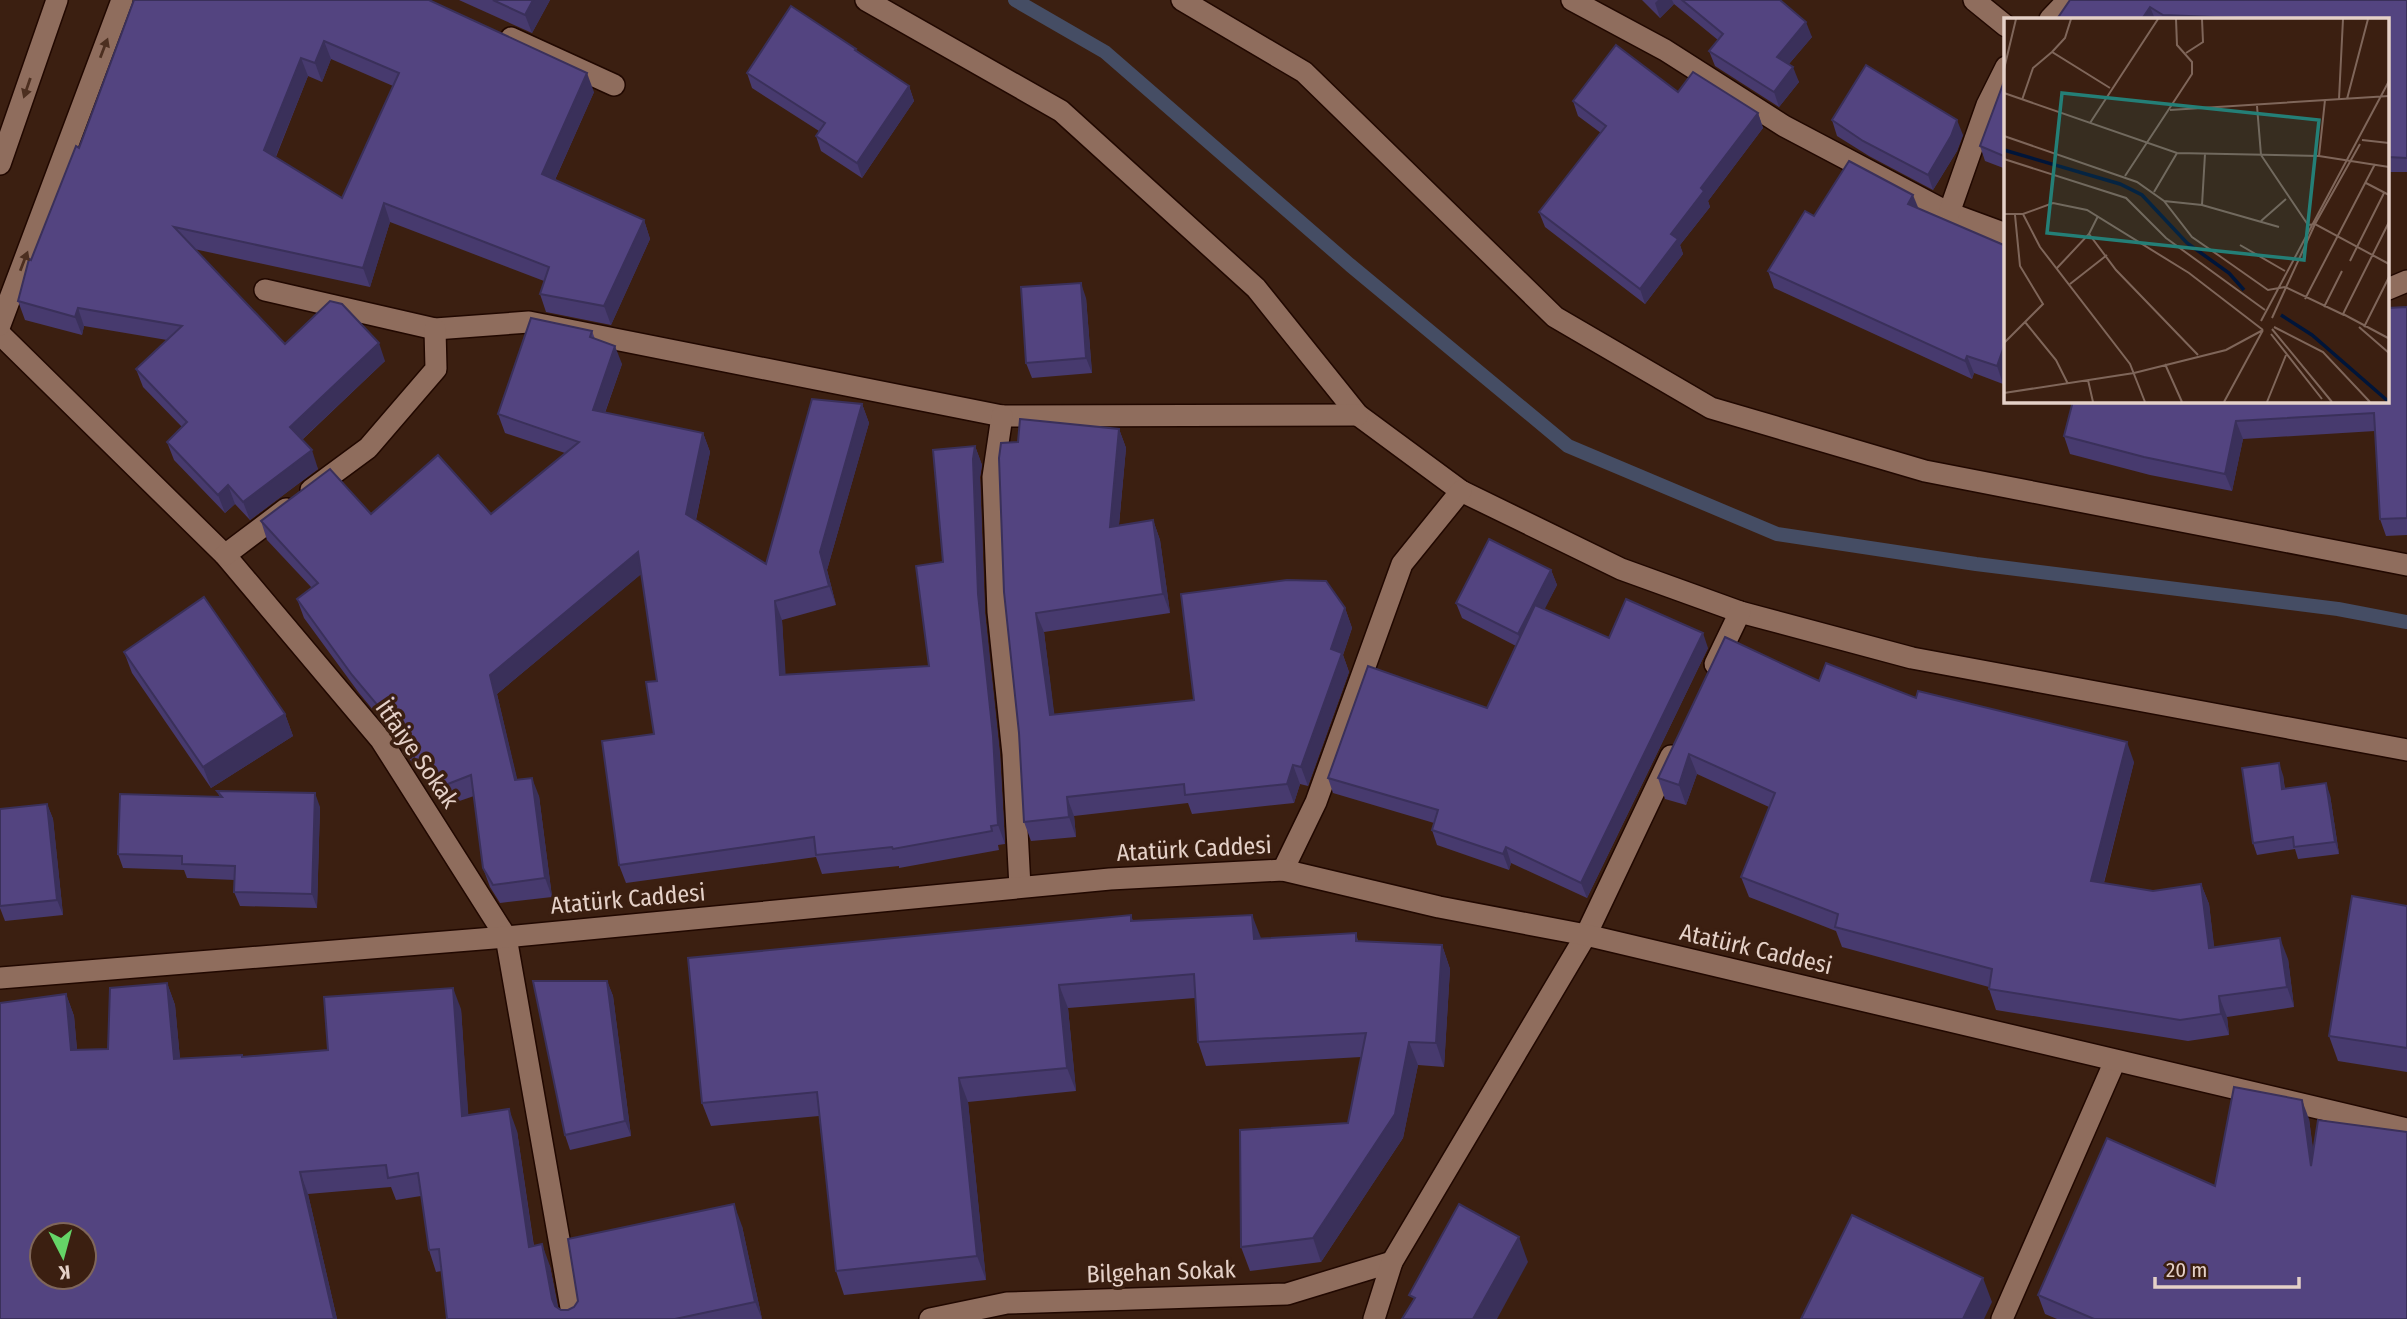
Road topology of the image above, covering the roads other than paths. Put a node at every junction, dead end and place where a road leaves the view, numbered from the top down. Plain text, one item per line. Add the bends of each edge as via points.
1 (57, 0) edge
2 (122, 0) edge
3 (866, 0) edge
4 (1182, 0) edge
5 (1572, 0) edge
6 (1974, 0) edge
7 (2068, 0) edge
8 (2051, 18) edge
9 (2004, 24) edge
10 (489, 28) edge
11 (2004, 71) edge
12 (614, 85) dead end
13 (0, 164) edge
14 (1949, 214) junction
15 (2004, 233) edge
16 (2407, 281) edge
17 (2390, 288) edge
18 (265, 290) dead end
19 (0, 325) edge
20 (435, 329) junction
21 (0, 334) edge
22 (1358, 415) junction
23 (1002, 416) junction
24 (1461, 491) junction
25 (225, 555) junction
26 (2407, 565) edge
27 (1740, 612) junction
28 (1704, 687) edge
29 (1681, 737) edge
30 (2407, 750) edge
31 (1283, 870) junction
32 (1020, 887) junction
33 (1586, 935) junction
34 (506, 937) junction
35 (0, 978) edge
36 (2115, 1061) junction
37 (2407, 1129) edge
38 (1392, 1262) junction
39 (573, 1319) edge
40 (930, 1319) edge
41 (1374, 1319) edge
42 (2002, 1319) edge

1 -> 13 street
19 -> 2 street
3 - 22 street via 1061,111 1256,288
4 - 26 street via 1304,72 1555,317 1710,408 1924,471
5 - 14 street via 1665,50 1784,126
6 - 9 street
7 - 8 street
10 - 12 street
11 - 14 street via 1987,105
14 - 15 street
16 - 17 street
18 - 20 street
20 - 23 street via 529,322
20 - 25 street via 436,369 368,448
21 - 25 street, İtfaiye Sokak
22 - 23 street
22 - 24 street
23 - 32 street via 993,477 998,612 1013,754
24 - 27 street via 1621,569
24 - 31 street via 1402,564 1316,802
25 - 34 street, İtfaiye Sokak via 381,740
27 - 28 street
27 - 30 street via 1912,658
29 - 33 street
31 - 32 street, Atatürk Caddesi
31 - 33 street, Atatürk Caddesi
32 - 34 street, Atatürk Caddesi
33 - 36 street, Atatürk Caddesi
33 - 38 street
34 - 35 street, Atatürk Caddesi
34 - 39 street, İtfaiye Sokak
36 - 37 street, Atatürk Caddesi
36 - 42 street
38 - 40 street, Bilgehan Sokak via 1287,1294 1007,1303
38 - 41 street

